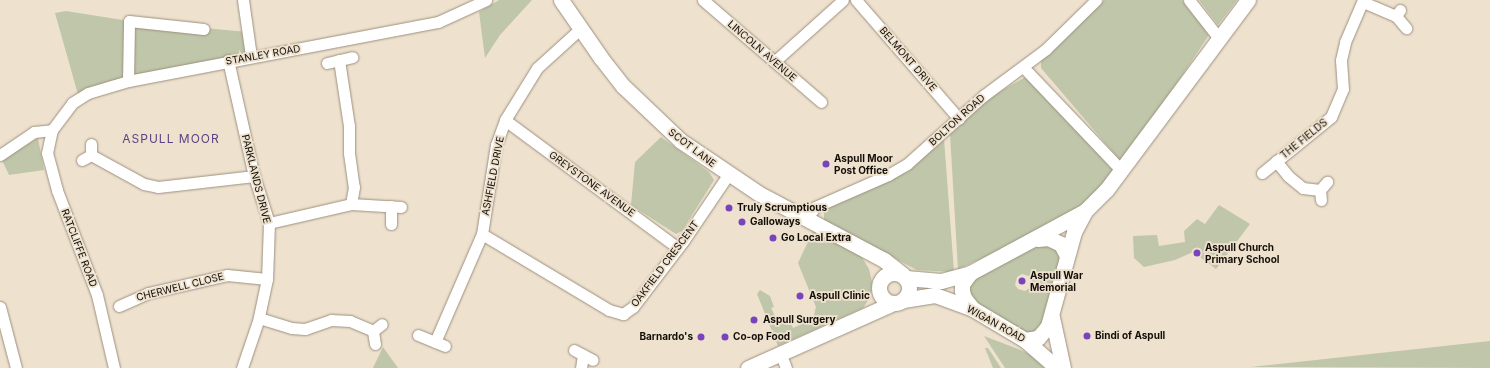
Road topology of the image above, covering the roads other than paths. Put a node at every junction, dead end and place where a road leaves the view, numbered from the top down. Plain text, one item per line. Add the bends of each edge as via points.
1 (243, 0) edge
2 (486, 0) edge
3 (561, 0) edge
4 (703, 0) edge
5 (843, 0) edge
6 (1096, 0) edge
7 (1189, 0) edge
8 (1248, 0) edge
9 (1363, 1) edge
10 (860, 2) edge
11 (1406, 28) dead end
12 (204, 29) dead end
13 (580, 29) junction
14 (1218, 37) junction
15 (251, 56) junction
16 (352, 57) dead end
17 (228, 60) junction
18 (338, 60) junction
19 (775, 61) junction
20 (327, 63) dead end
21 (1024, 68) junction
22 (128, 81) junction
23 (822, 102) dead end
24 (959, 119) junction
25 (505, 120) junction
26 (52, 130) junction
27 (88, 153) dead end
28 (0, 155) edge
29 (1276, 161) junction
30 (1122, 170) junction
31 (1262, 173) dead end
32 (728, 175) junction
33 (254, 176) junction
34 (1323, 191) dead end
35 (351, 204) junction
36 (1085, 211) junction
37 (805, 220) junction
38 (269, 223) junction
39 (391, 224) dead end
40 (482, 234) junction
41 (1038, 238) junction
42 (678, 248) junction
43 (862, 249) junction
44 (1067, 256) junction
45 (970, 274) junction
46 (904, 276) junction
47 (267, 279) junction
48 (880, 287) junction
49 (898, 302) junction
50 (119, 306) dead end
51 (0, 307) edge
52 (973, 309) junction
53 (1052, 316) junction
54 (864, 317) junction
55 (259, 318) junction
56 (382, 324) dead end
57 (373, 331) junction
58 (418, 335) dead end
59 (1025, 340) junction
60 (375, 344) dead end
61 (583, 355) dead end
62 (784, 361) edge
63 (16, 368) edge
64 (114, 368) edge
65 (242, 368) edge
66 (581, 368) edge
67 (748, 368) edge
68 (1057, 368) edge
69 (1063, 368) edge

1 - 15 street
2 - 15 street, STANLEY ROAD via 438,22
3 - 13 main road, SCOT LANE
4 - 19 street, LINCOLN AVENUE
5 - 19 street
6 - 21 street, BOLTON ROAD
7 - 14 street
8 - 14 main road
9 - 11 street, THE FIELDS via 1398,13
9 - 29 street, THE FIELDS via 1345,42 1341,60 1343,89 1331,117
10 - 24 street, BELMONT DRIVE
12 - 22 street via 130,21
13 - 25 street, ASHFIELD DRIVE via 537,68
13 - 32 main road, SCOT LANE via 623,86 652,115 681,141
14 - 30 main road
15 - 17 street, STANLEY ROAD
16 - 18 street
17 - 22 street, STANLEY ROAD
17 - 33 street, PARKLANDS DRIVE
18 - 20 street
18 - 35 street via 349,126 349,153 354,187
19 - 23 street, LINCOLN AVENUE
21 - 24 street, BOLTON ROAD via 983,96
21 - 30 street
22 - 26 street, STANLEY ROAD via 100,88 79,98 65,111
24 - 37 street, BOLTON ROAD via 907,164 888,175 814,207
25 - 40 street, ASHFIELD DRIVE via 496,145
25 - 42 street, GREYSTONE AVENUE
26 - 28 street via 34,132
26 - 64 street, RATCLIFFE ROAD via 47,153 51,170 97,295
27 - 33 street via 144,184 158,187
29 - 31 street, THE FIELDS
29 - 34 street, THE FIELDS via 1288,176 1303,188
30 - 36 main road
32 - 37 main road, SCOT LANE
32 - 42 street, OAKFIELD CRESCENT
33 - 38 street, PARKLANDS DRIVE
35 - 38 street
35 - 39 street via 396,206
36 - 41 main road
36 - 44 main road via 1077,225
37 - 43 main road, SCOT LANE
38 - 47 street, PARKLANDS DRIVE
40 - 42 street, OAKFIELD CRESCENT via 619,314 633,307
40 - 58 street, ASHFIELD DRIVE via 440,344
41 - 44 main road via 1048,238 1061,244
41 - 45 main road
43 - 46 main road, SCOT LANE via 888,262
43 - 48 main road
44 - 53 main road
45 - 46 main road via 941,280
45 - 52 main road via 962,284 962,291
46 - 48 main road via 889,273
46 - 49 main road via 910,287
47 - 50 street, CHERWELL CLOSE via 227,275 148,293
47 - 55 street, PARKLANDS DRIVE
48 - 49 main road via 884,299
48 - 54 main road
49 - 52 main road, WIGAN ROAD via 935,295
49 - 54 main road, WIGAN ROAD
51 - 63 street
52 - 59 main road, WIGAN ROAD
53 - 59 main road via 1042,335
53 - 69 main road
54 - 62 main road, WIGAN ROAD
55 - 57 street via 291,328 305,329 331,320 346,320
55 - 65 street, PARKLANDS DRIVE
56 - 57 street
57 - 60 street
59 - 68 main road, WIGAN ROAD
61 - 66 street
62 - 67 main road, WIGAN ROAD

